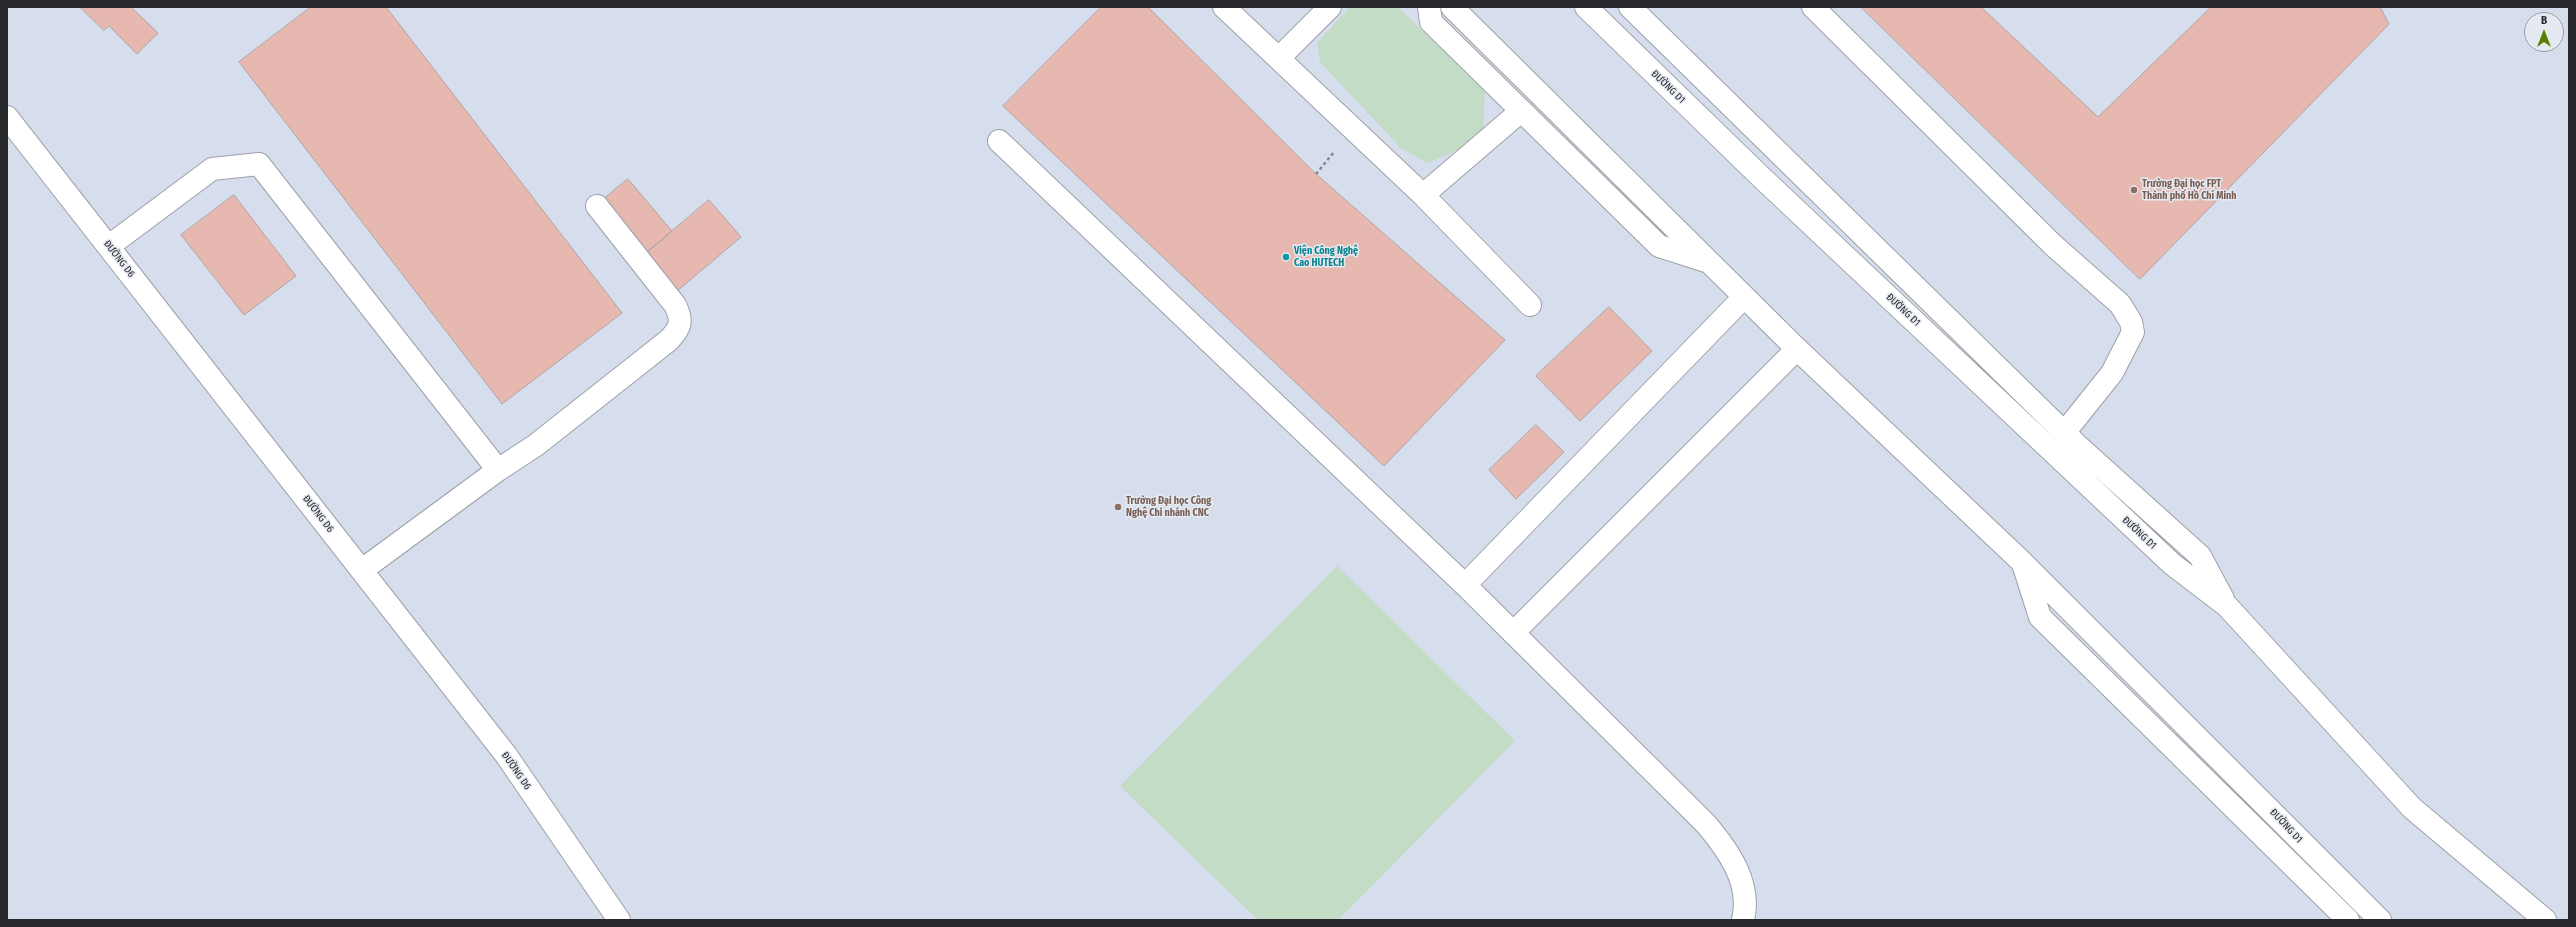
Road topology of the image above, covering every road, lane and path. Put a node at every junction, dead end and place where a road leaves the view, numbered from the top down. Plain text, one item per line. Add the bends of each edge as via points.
1 (1224, 7) edge
2 (1330, 7) edge
3 (1430, 7) edge
4 (1452, 7) edge
5 (1586, 7) edge
6 (1630, 7) edge
7 (1813, 7) edge
8 (1278, 58) junction
9 (1521, 111) junction
10 (7, 117) edge
11 (999, 141) dead end
12 (1423, 195) junction
13 (597, 206) dead end
14 (109, 246) junction
15 (1709, 262) junction
16 (1744, 297) junction
17 (1530, 305) dead end
18 (1797, 349) junction
19 (2064, 433) junction
20 (498, 470) junction
21 (2022, 562) junction
22 (362, 570) junction
23 (1465, 585) junction
24 (2227, 606) junction
25 (1512, 633) junction
26 (619, 920) edge
27 (1743, 920) edge
28 (2348, 920) edge
29 (2380, 920) edge
30 (2545, 920) edge

1 - 8 main road
2 - 8 main road
3 - 9 main road, ĐƯỜNG D1 via 1431,22
4 - 15 main road, ĐƯỜNG D1
5 - 24 main road, ĐƯỜNG D1 via 1760,176 2172,564
6 - 19 main road, ĐƯỜNG D1
7 - 19 main road via 2053,245 2120,304 2131,322 2133,332 2112,373
8 - 12 main road
9 - 12 main road
9 - 15 main road, ĐƯỜNG D1 via 1659,246
10 - 14 main road, ĐƯỜNG D6
11 - 23 main road
12 - 17 main road
13 - 20 main road via 675,305 681,319 680,328 669,340 536,445
14 - 20 main road via 212,169 260,164
14 - 22 main road, ĐƯỜNG D6
15 - 16 main road, ĐƯỜNG D1
16 - 18 main road, ĐƯỜNG D1
16 - 23 main road
18 - 21 main road, ĐƯỜNG D1
18 - 25 main road
19 - 24 main road, ĐƯỜNG D1 via 2200,556
20 - 22 main road
21 - 28 main road, ĐƯỜNG D1 via 2040,618
21 - 29 main road, ĐƯỜNG D1
22 - 26 main road, ĐƯỜNG D6 via 506,755
23 - 25 main road
24 - 30 main road, ĐƯỜNG D1 via 2412,808
25 - 27 main road via 1706,824 1727,849 1739,873 1744,894

